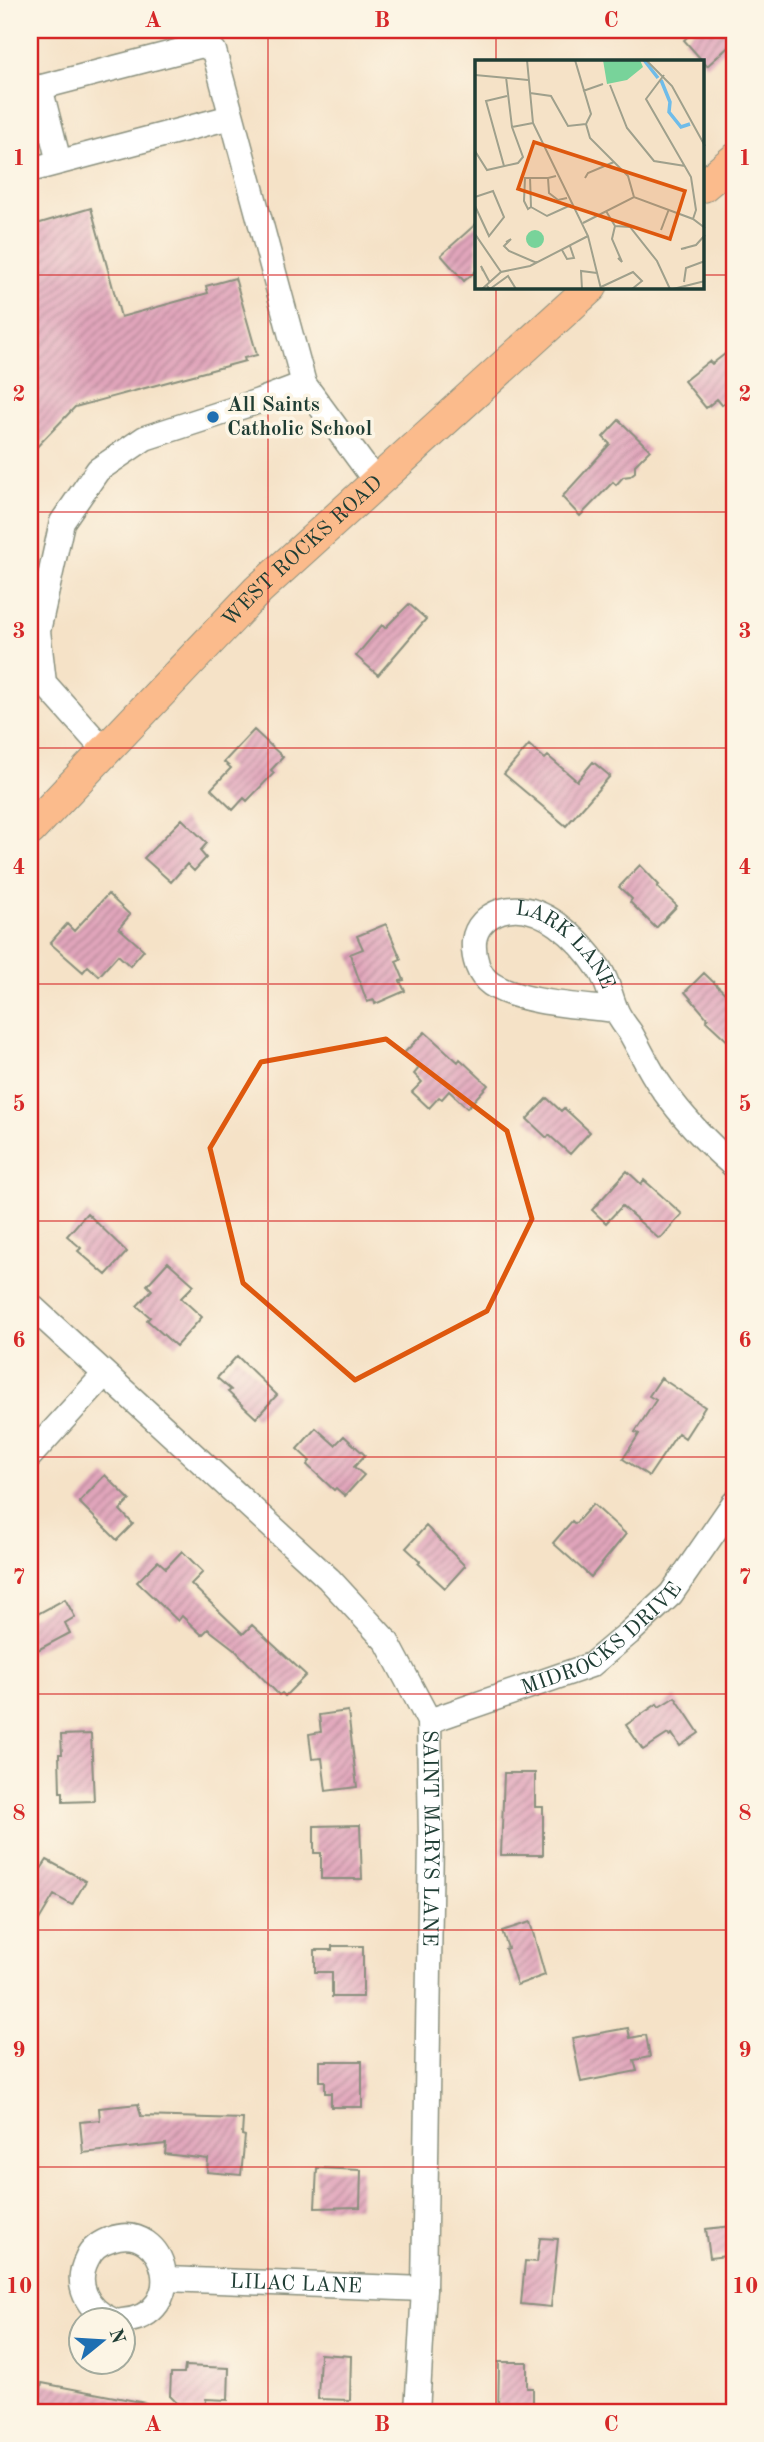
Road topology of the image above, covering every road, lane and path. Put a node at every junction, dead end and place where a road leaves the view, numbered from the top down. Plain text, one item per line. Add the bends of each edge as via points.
1 (35, 88) edge
2 (231, 117) junction
3 (734, 160) edge
4 (59, 162) junction
5 (30, 170) edge
6 (704, 185) edge
7 (589, 289) edge
8 (304, 384) junction
9 (376, 482) junction
10 (37, 685) edge
11 (106, 751) junction
12 (30, 830) edge
13 (616, 1010) junction
14 (734, 1166) edge
15 (30, 1305) edge
16 (104, 1375) junction
17 (30, 1456) edge
18 (734, 1503) edge
19 (429, 1721) junction
20 (166, 2279) junction
21 (424, 2289) junction
22 (92, 2306) edge
23 (136, 2319) edge
24 (417, 2412) edge

1 - 2 street via 202,45 214,51
1 - 4 street
2 - 4 street
2 - 8 street
3 - 6 main road
4 - 5 street
7 - 9 main road, WEST ROCKS ROAD
8 - 9 street
8 - 10 street via 145,438 99,470 62,522 38,631
9 - 11 main road, WEST ROCKS ROAD via 258,590
10 - 11 street
11 - 12 main road, WEST ROCKS ROAD
13 - 13 street, LARK LANE via 600,971 550,918 517,909 501,911 478,927 475,959 491,984 544,1000
13 - 14 street, LARK LANE via 680,1114
15 - 16 street, SAINT MARYS LANE
16 - 17 street
16 - 19 street, SAINT MARYS LANE via 337,1588 387,1642
18 - 19 street, MIDROCKS DRIVE via 671,1594 591,1665
19 - 21 street, SAINT MARYS LANE
20 - 21 street, LILAC LANE
20 - 22 street via 156,2252 145,2242 131,2237 103,2242 82,2267 81,2282
20 - 23 street via 161,2299
21 - 24 street, SAINT MARYS LANE

